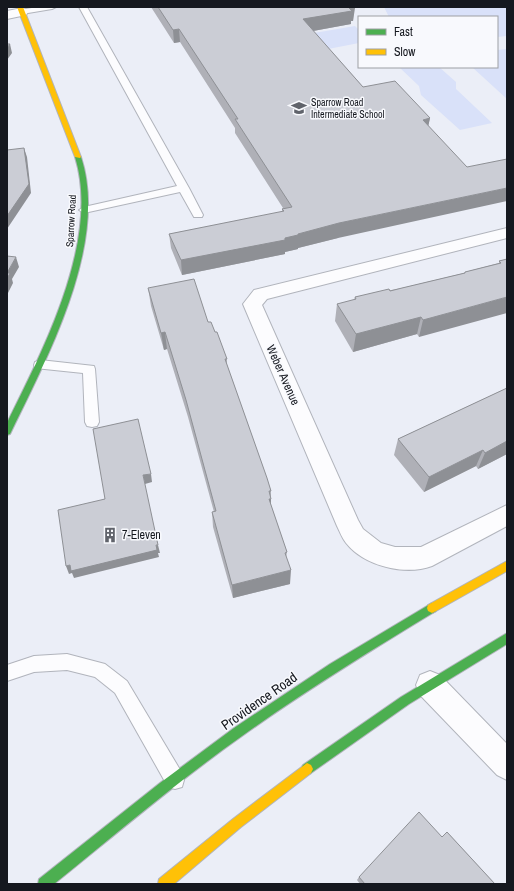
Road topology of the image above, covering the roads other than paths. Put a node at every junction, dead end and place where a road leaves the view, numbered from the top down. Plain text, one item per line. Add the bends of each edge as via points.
1 (52, 7) edge
2 (84, 7) edge
3 (21, 9) edge
4 (7, 15) edge
5 (184, 188) junction
6 (84, 210) junction
7 (198, 214) dead end
8 (507, 233) edge
9 (40, 365) junction
10 (92, 422) dead end
11 (7, 432) edge
12 (507, 515) edge
13 (507, 566) edge
14 (507, 638) edge
15 (7, 673) edge
16 (430, 685) junction
17 (507, 765) edge
18 (175, 780) junction
19 (44, 884) edge
20 (164, 884) edge

1 - 3 lane
2 - 5 lane
3 - 4 street
3 - 6 street, Sparrow Road via 80,163 84,185
5 - 6 lane
5 - 7 lane
6 - 9 street, Sparrow Road via 84,235 79,261
8 - 12 street, Weber Avenue via 261,294 252,304 348,526 355,536 373,551 395,558 423,558
9 - 10 lane via 89,369
9 - 11 street, Sparrow Road
13 - 18 street, Providence Road via 437,604 335,666 266,712
14 - 16 street
15 - 18 lane via 34,664 66,662 99,670 121,686
16 - 17 street
16 - 20 street via 370,724 254,808
18 - 19 street, Providence Road

